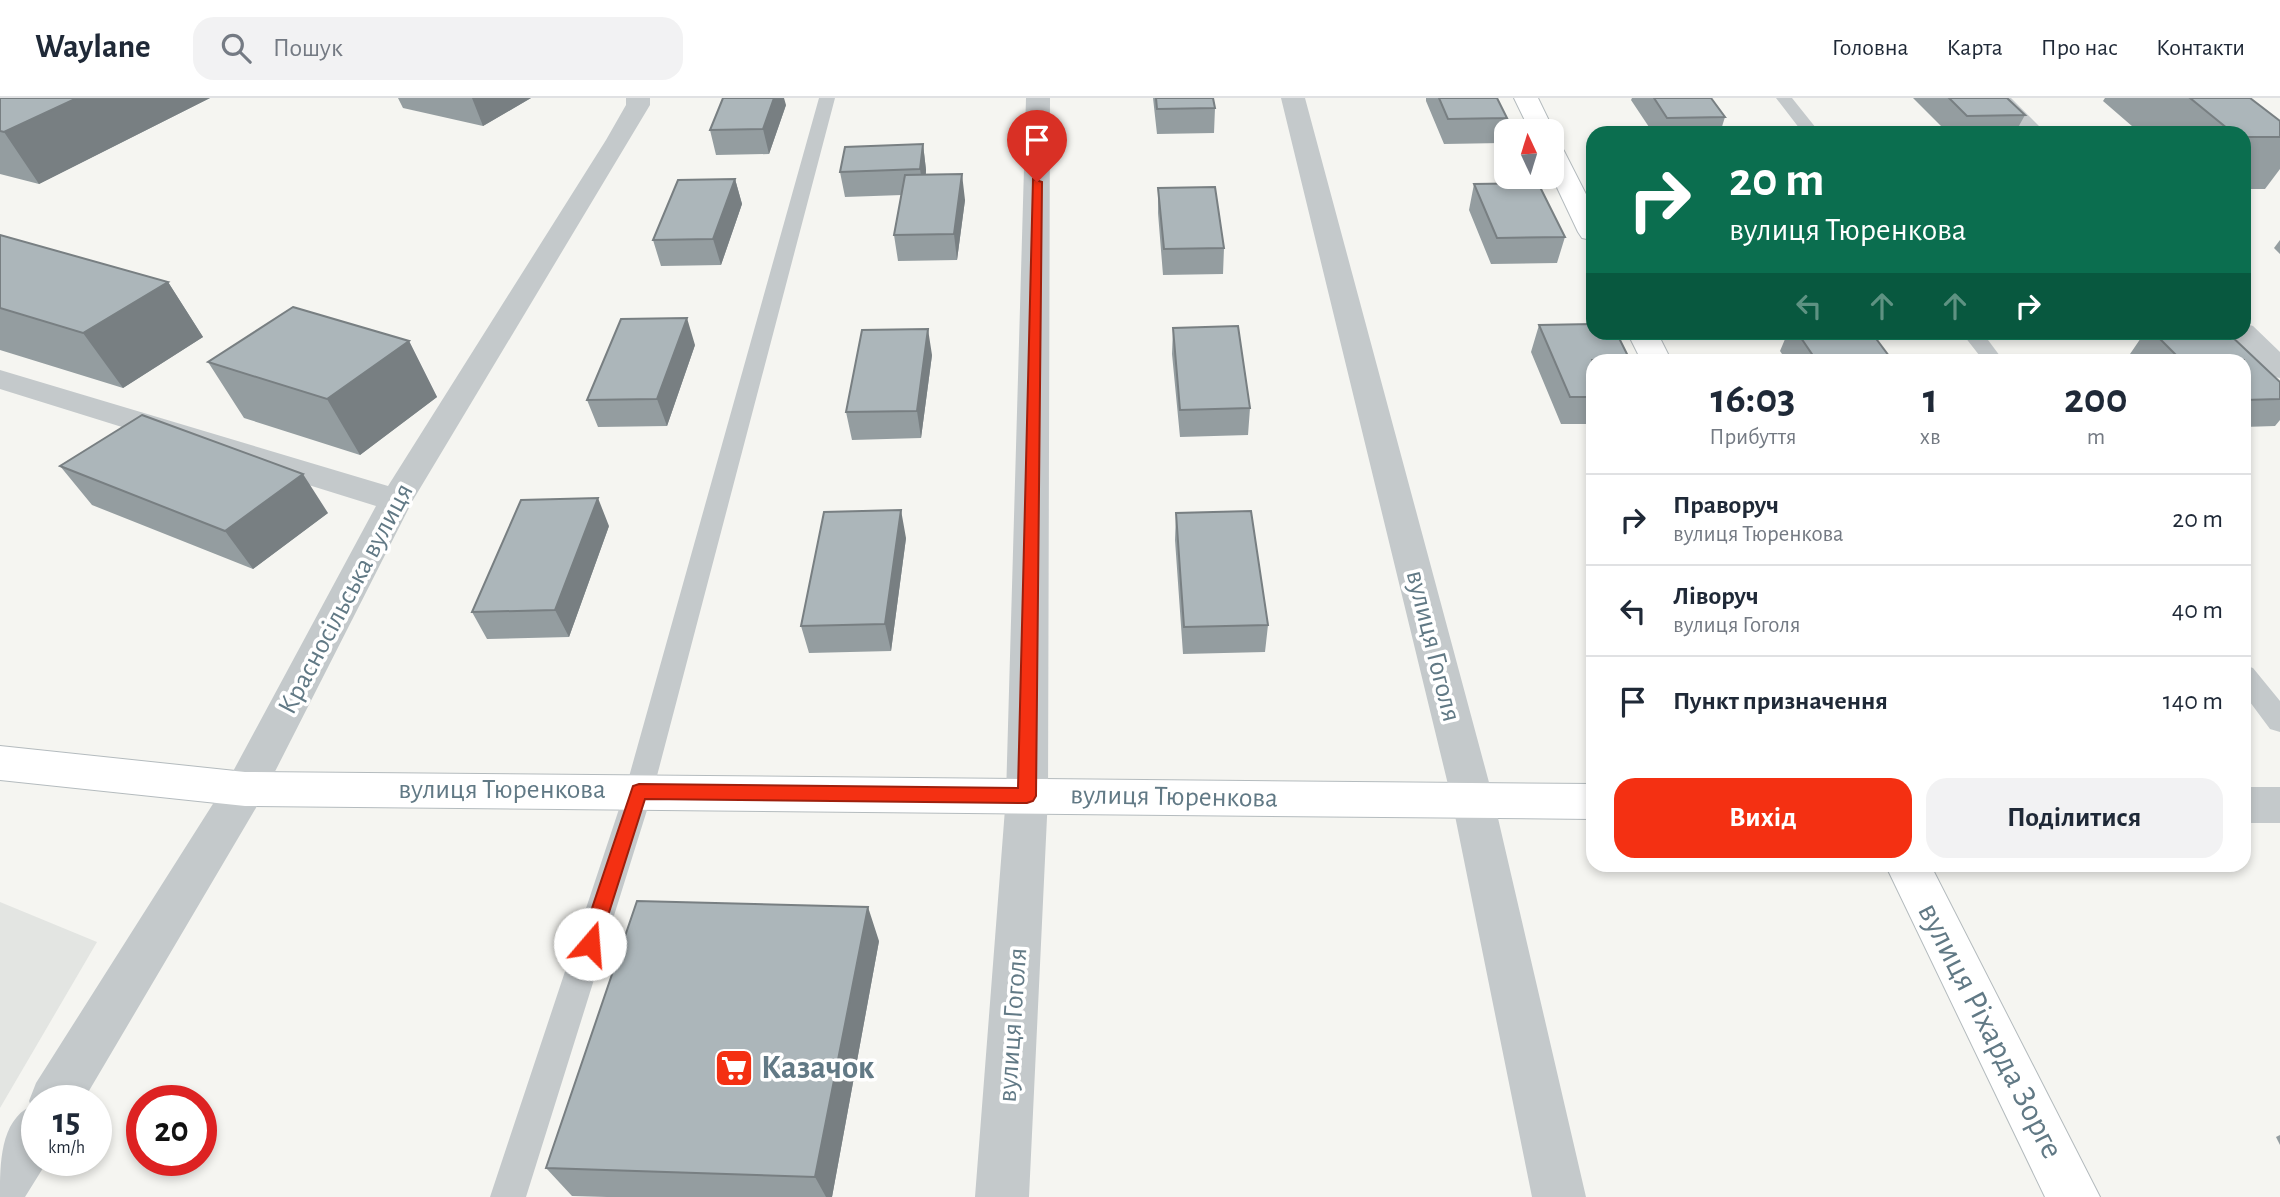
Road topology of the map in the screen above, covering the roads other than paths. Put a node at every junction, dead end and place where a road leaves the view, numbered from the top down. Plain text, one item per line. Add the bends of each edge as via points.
1 (638, 98) edge
2 (827, 98) edge
3 (1038, 98) edge
4 (1293, 98) edge
5 (1526, 98) edge
6 (1784, 98) edge
7 (1997, 98) edge
8 (1536, 119) edge
9 (1806, 126) edge
10 (2027, 126) edge
11 (1564, 175) edge
12 (1586, 220) edge
13 (1977, 340) edge
14 (2250, 340) edge
15 (1988, 354) edge
16 (2280, 369) edge
17 (0, 379) edge
18 (396, 500) junction
19 (2251, 684) edge
20 (2280, 721) edge
21 (0, 763) edge
22 (245, 789) junction
23 (639, 792) junction
24 (1027, 796) junction
25 (1473, 801) junction
26 (1586, 802) edge
27 (2251, 805) edge
28 (2280, 805) edge
29 (1911, 872) edge
30 (64, 1085) edge
31 (21, 1155) edge
32 (0, 1189) edge
33 (508, 1197) edge
34 (1002, 1197) edge
35 (1559, 1197) edge
36 (2073, 1197) edge

1 - 18 street, Красносільська вулиця via 618,140
2 - 23 lane
3 - 24 street, вулиця Гоголя
4 - 25 street, вулиця Гоголя
5 - 8 street
6 - 9 lane
7 - 10 street
11 - 12 street
13 - 15 lane
14 - 16 street
17 - 18 street
18 - 22 street, Красносільська вулиця
19 - 20 lane
21 - 22 street, вулиця Тюренкова
22 - 23 street, вулиця Тюренкова
22 - 30 street, Красносільська вулиця
23 - 24 street, вулиця Тюренкова
23 - 33 lane
24 - 25 street, вулиця Тюренкова
24 - 34 street, вулиця Гоголя
25 - 26 street, вулиця Тюренкова
25 - 35 street, вулиця Гоголя
27 - 28 street
29 - 36 street, вулиця Ріхарда Зорге
31 - 32 street

